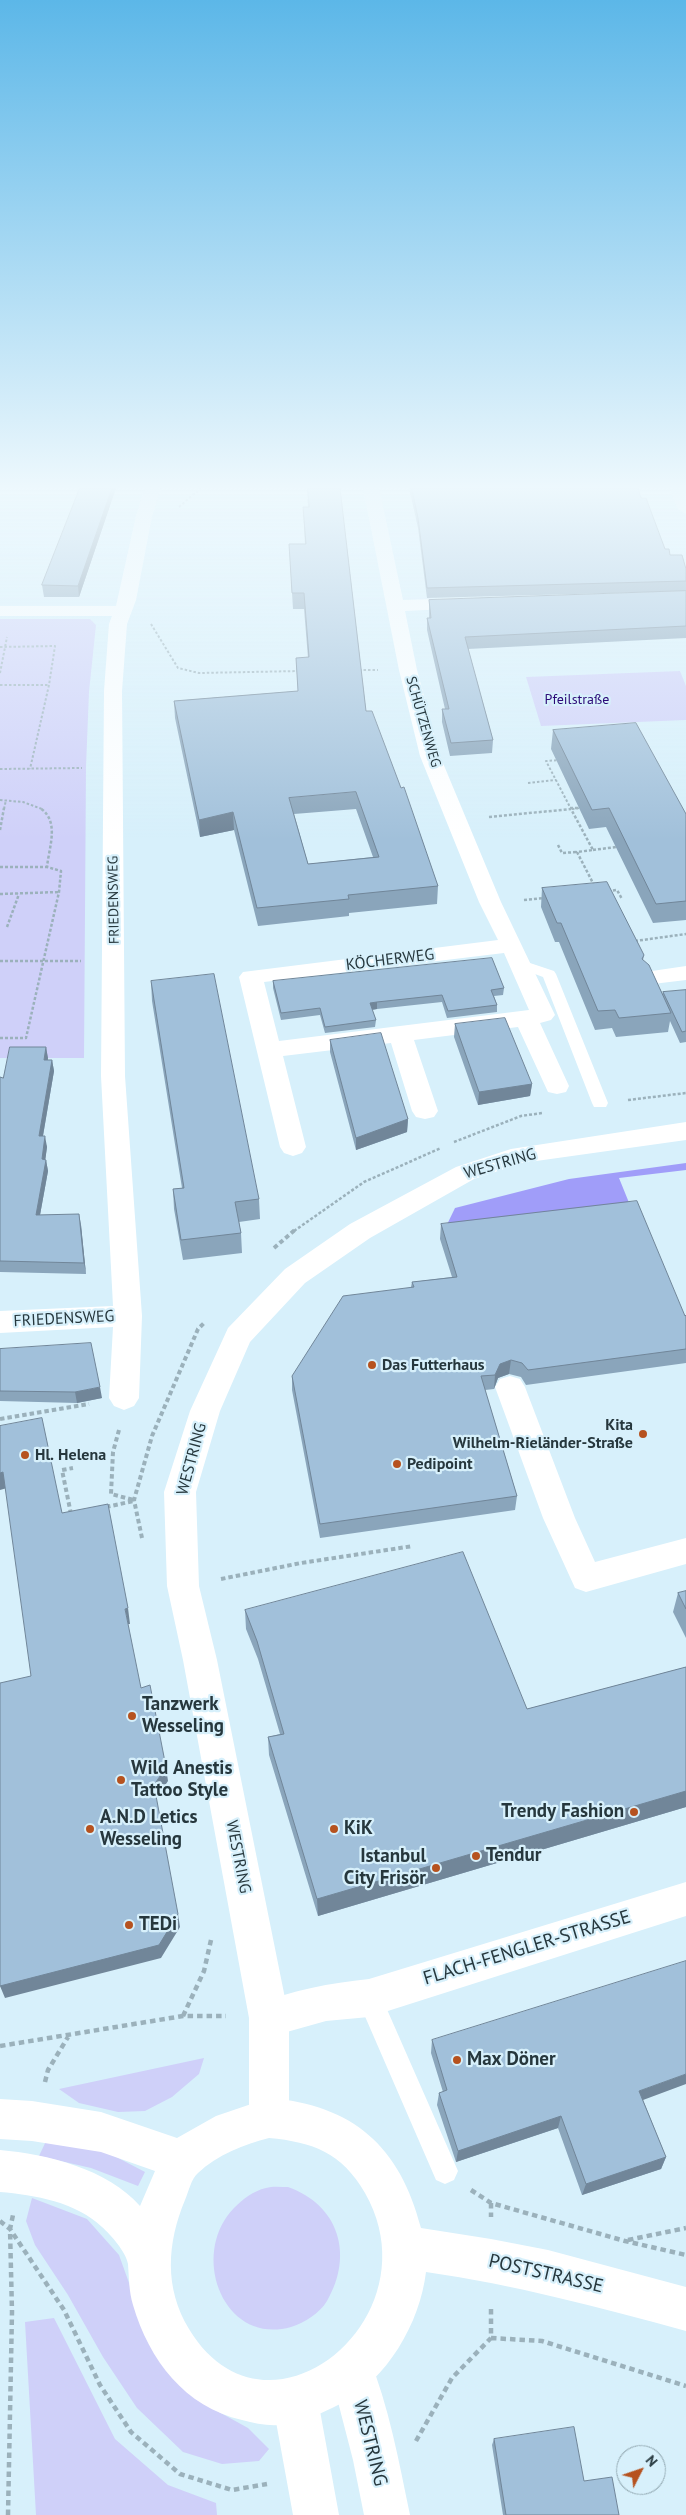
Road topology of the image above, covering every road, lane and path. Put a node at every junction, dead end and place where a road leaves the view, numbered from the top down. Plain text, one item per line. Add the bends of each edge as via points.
1 (124, 605) edge
2 (414, 605) edge
3 (396, 606) joint
4 (0, 611) edge
5 (122, 612) junction
6 (150, 623) dead end
7 (0, 647) edge
8 (4, 647) junction
9 (358, 670) edge
10 (408, 670) junction
11 (309, 671) edge
12 (0, 673) edge
13 (0, 685) edge
14 (49, 685) junction
15 (570, 759) edge
16 (112, 767) junction
17 (0, 769) edge
18 (30, 769) junction
19 (556, 780) junction
20 (528, 783) dead end
21 (0, 800) edge
22 (6, 800) junction
23 (580, 808) edge
24 (571, 809) junction
25 (2, 816) edge
26 (456, 820) junction
27 (0, 830) edge
28 (558, 845) dead end
29 (616, 848) edge
30 (593, 850) junction
31 (577, 852) junction
32 (46, 866) junction
33 (0, 867) edge
34 (607, 891) edge
35 (58, 892) junction
36 (597, 892) edge
37 (0, 894) edge
38 (20, 894) junction
39 (549, 897) edge
40 (622, 899) dead end
41 (490, 902) junction
42 (7, 927) dead end
43 (686, 934) edge
44 (626, 942) edge
45 (516, 954) junction
46 (0, 961) edge
47 (44, 961) junction
48 (114, 961) junction
49 (686, 973) edge
50 (653, 977) edge
51 (526, 1018) junction
52 (401, 1036) junction
53 (0, 1038) edge
54 (268, 1050) junction
55 (557, 1086) dead end
56 (686, 1093) edge
57 (600, 1103) junction
58 (425, 1111) dead end
59 (686, 1131) edge
60 (293, 1147) dead end
61 (272, 1250) dead end
62 (212, 1314) dead end
63 (128, 1316) junction
64 (0, 1322) edge
65 (510, 1387) dead end
66 (124, 1398) junction
67 (0, 1418) edge
68 (73, 1468) dead end
69 (134, 1500) junction
70 (98, 1509) edge
71 (80, 1513) edge
72 (142, 1539) dead end
73 (412, 1546) dead end
74 (686, 1551) edge
75 (183, 1586) junction
76 (686, 1899) edge
77 (212, 1932) dead end
78 (369, 1998) junction
79 (269, 2018) junction
80 (0, 2046) edge
81 (268, 2118) junction
82 (0, 2119) edge
83 (182, 2160) junction
84 (0, 2171) edge
85 (445, 2171) dead end
86 (491, 2203) dead end
87 (0, 2221) edge
88 (686, 2228) edge
89 (10, 2229) junction
90 (625, 2241) junction
91 (404, 2247) junction
92 (686, 2254) edge
93 (149, 2257) junction
94 (686, 2309) edge
95 (491, 2338) dead end
96 (352, 2371) junction
97 (686, 2386) edge
98 (295, 2400) junction
99 (313, 2495) edge
100 (8, 2515) edge
101 (387, 2515) edge

1 - 5 street, FRIEDENSWEG
2 - 3 street
3 - 10 street, SCHÜTZENWEG
4 - 5 street
5 - 16 street, FRIEDENSWEG via 118,624 113,691
6 - 11 path via 178,668 199,673
7 - 8 path
8 - 12 path
8 - 14 path via 55,646
9 - 10 path
10 - 26 street, SCHÜTZENWEG via 430,756
13 - 14 path
14 - 18 path
15 - 19 path via 546,761
16 - 18 path
16 - 48 street, FRIEDENSWEG
17 - 18 path
19 - 20 path
19 - 24 path
21 - 22 path
22 - 25 path
22 - 32 path via 36,806 48,813 52,823
23 - 24 path
24 - 26 path
24 - 30 path
25 - 27 path
26 - 41 street, SCHÜTZENWEG
28 - 31 path via 562,853
29 - 30 path
30 - 31 path
31 - 36 path
32 - 33 path
32 - 35 path via 61,871
34 - 40 path via 617,890
35 - 38 path
35 - 47 path
37 - 38 path
38 - 42 path
39 - 41 path
41 - 45 street, SCHÜTZENWEG
43 - 44 path
45 - 51 street via 543,1015
45 - 54 street, KÖCHERWEG via 251,977
45 - 57 lane via 549,974
46 - 47 path
47 - 48 path
47 - 53 path via 26,1038
48 - 63 street, FRIEDENSWEG via 114,1121
49 - 50 street
51 - 52 street
51 - 55 street
52 - 54 street
52 - 58 street
54 - 60 street, KÖCHERWEG
56 - 57 path
57 - 61 path via 521,1116 372,1178 286,1236
59 - 75 street, WESTRING via 520,1155 464,1173 360,1231 295,1276 238,1336 204,1410 180,1492
62 - 69 path via 198,1329 152,1436
63 - 64 street, FRIEDENSWEG
63 - 66 street, FRIEDENSWEG
65 - 74 street via 559,1518 586,1578
66 - 67 path
66 - 69 path via 123,1417 113,1452 111,1494
68 - 71 path via 62,1470 71,1515
69 - 70 path
69 - 72 path
73 - 75 path
75 - 79 street, WESTRING
76 - 78 street, FLACH-FENGLER-STRASSE
77 - 80 path via 204,1971 183,2016
78 - 79 street, FLACH-FENGLER-STRASSE via 326,2002
78 - 85 lane
79 - 81 street, WESTRING
81 - 83 street, WESTRING via 242,2124 217,2135
81 - 91 street, WESTRING via 316,2124 343,2137 364,2155 387,2189
82 - 83 street via 32,2120 101,2132
83 - 93 street, WESTRING via 155,2220
84 - 93 street via 23,2172 82,2190 115,2209
86 - 90 path
87 - 89 path
88 - 90 path
89 - 99 path via 64,2310 100,2385 132,2432 180,2474 232,2490
89 - 100 path via 12,2312
90 - 92 path
91 - 94 street, POSTSTRASSE via 520,2266
91 - 96 street, WESTRING via 404,2274 384,2330
93 - 98 street, WESTRING via 151,2291 165,2334 183,2360 213,2386 235,2396 260,2402
95 - 97 path via 542,2341
96 - 98 street, WESTRING via 327,2388
96 - 101 street, WESTRING
98 - 99 street

